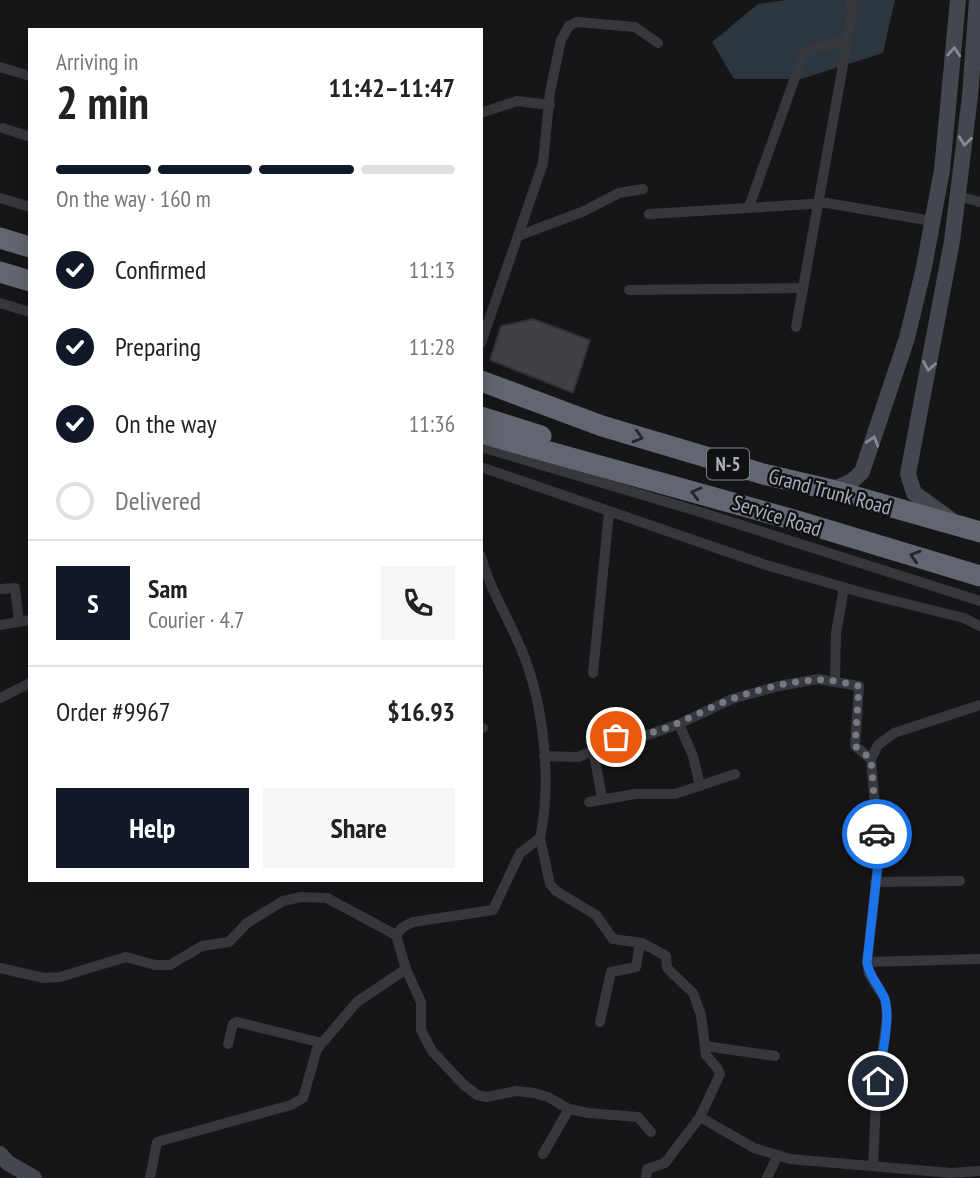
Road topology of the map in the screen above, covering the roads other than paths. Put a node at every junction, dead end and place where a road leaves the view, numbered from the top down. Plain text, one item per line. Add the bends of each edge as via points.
1 (851, 0) edge
2 (947, 0) edge
3 (958, 0) edge
4 (978, 4) edge
5 (956, 19) junction
6 (847, 41) junction
7 (658, 43) dead end
8 (0, 67) edge
9 (28, 75) edge
10 (550, 105) junction
11 (483, 112) edge
12 (3, 128) dead end
13 (28, 136) edge
14 (643, 188) dead end
15 (958, 196) junction
16 (0, 198) edge
17 (980, 202) edge
18 (819, 203) junction
19 (28, 207) edge
20 (749, 207) junction
21 (649, 214) dead end
22 (932, 221) junction
23 (518, 236) junction
24 (0, 238) edge
25 (28, 246) edge
26 (0, 272) edge
27 (28, 280) edge
28 (803, 288) junction
29 (629, 290) dead end
30 (0, 303) edge
31 (28, 311) edge
32 (796, 327) dead end
33 (483, 337) edge
34 (483, 383) edge
35 (483, 396) edge
36 (602, 426) junction
37 (483, 435) edge
38 (483, 435) edge
39 (483, 468) edge
40 (832, 490) junction
41 (609, 512) junction
42 (973, 531) edge
43 (483, 562) edge
44 (980, 576) edge
45 (845, 588) junction
46 (0, 589) edge
47 (493, 589) junction
48 (483, 595) edge
49 (980, 601) edge
50 (25, 621) edge
51 (0, 625) edge
52 (980, 626) edge
53 (593, 673) dead end
54 (835, 682) junction
55 (28, 684) edge
56 (0, 698) edge
57 (980, 705) edge
58 (679, 724) junction
59 (593, 748) junction
60 (544, 756) junction
61 (871, 759) junction
62 (735, 774) dead end
63 (700, 786) junction
64 (602, 798) junction
65 (589, 802) dead end
66 (540, 838) junction
67 (960, 881) dead end
68 (875, 882) junction
69 (396, 935) junction
70 (640, 943) junction
71 (979, 958) edge
72 (867, 962) junction
73 (0, 968) edge
74 (406, 969) junction
75 (600, 1022) dead end
76 (228, 1044) dead end
77 (322, 1044) junction
78 (705, 1046) junction
79 (775, 1056) dead end
80 (569, 1109) junction
81 (700, 1117) junction
82 (651, 1132) dead end
83 (0, 1154) edge
84 (543, 1154) dead end
85 (778, 1155) junction
86 (845, 1164) junction
87 (873, 1166) junction
88 (980, 1171) edge
89 (34, 1178) edge
90 (150, 1178) edge
91 (646, 1178) edge
92 (767, 1178) edge
93 (843, 1178) edge

1 - 6 street
2 - 5 main road
3 - 5 main road
4 -> 15 main road
22 -> 5 main road via 942,170
6 - 18 street
6 - 20 street via 816,47 803,55
7 - 10 street via 635,27 577,22 569,26 561,40
8 - 9 street
10 - 11 street via 517,101
10 - 23 street via 543,163
12 - 13 street
14 - 23 street via 619,193
15 - 17 street
15 -> 42 main road via 908,474 922,501
16 - 19 street
18 - 20 street
18 - 22 street
18 - 28 street
20 - 21 street
40 -> 22 main road via 862,472 869,455 907,338
23 - 33 street
24 - 25 highway
26 - 27 highway
28 - 29 street
28 - 32 street
30 - 31 street
34 - 36 highway, Grand Trunk Road / N-5
35 - 36 highway via 556,419
36 -> 40 highway, Grand Trunk Road / N-5
44 -> 37 highway, Grand Trunk Road / N-5
38 - 49 street, Service Road via 697,511
39 - 41 street
40 - 42 highway, Grand Trunk Road / N-5
41 - 45 street
41 - 53 street
43 - 47 street
45 - 52 street
45 - 54 street via 836,633
46 - 50 street via 15,588
47 - 48 street
47 - 60 street via 534,687
50 - 51 street
54 - 58 street via 818,679 767,689 732,699
54 - 61 street via 859,686 855,746
55 - 56 street
57 - 61 street via 894,733 878,745
58 - 59 street via 639,737 603,740
58 - 63 street
59 - 60 street via 578,757
59 - 64 street
60 - 66 street
61 - 68 street via 879,855
62 - 63 street
63 - 64 street via 675,794
64 - 65 street
66 - 69 street via 520,853 493,910 414,922
66 - 70 street via 550,884 556,891 596,915 612,939
67 - 68 street
68 - 72 street
69 - 73 street via 327,898 301,897 283,901 247,923 229,942 202,946 170,965 126,957 60,978
69 - 74 street
70 - 75 street via 636,967 611,972
70 - 78 street via 666,956 667,968 693,993
71 - 72 street
72 - 87 street via 885,999 887,1016
74 - 77 street via 356,1002
74 - 80 street via 421,1002 421,1030 432,1051 463,1084 487,1097 516,1091 534,1093
76 - 77 street via 237,1022
77 - 90 street via 303,1098 157,1142
78 - 79 street
78 - 81 street via 720,1074
80 - 82 street via 638,1117
80 - 84 street
81 - 85 street via 754,1148
81 - 91 street via 665,1163 647,1169
83 - 89 main road
85 - 86 street
85 - 92 street
86 - 87 street
86 - 93 street
87 - 88 street

